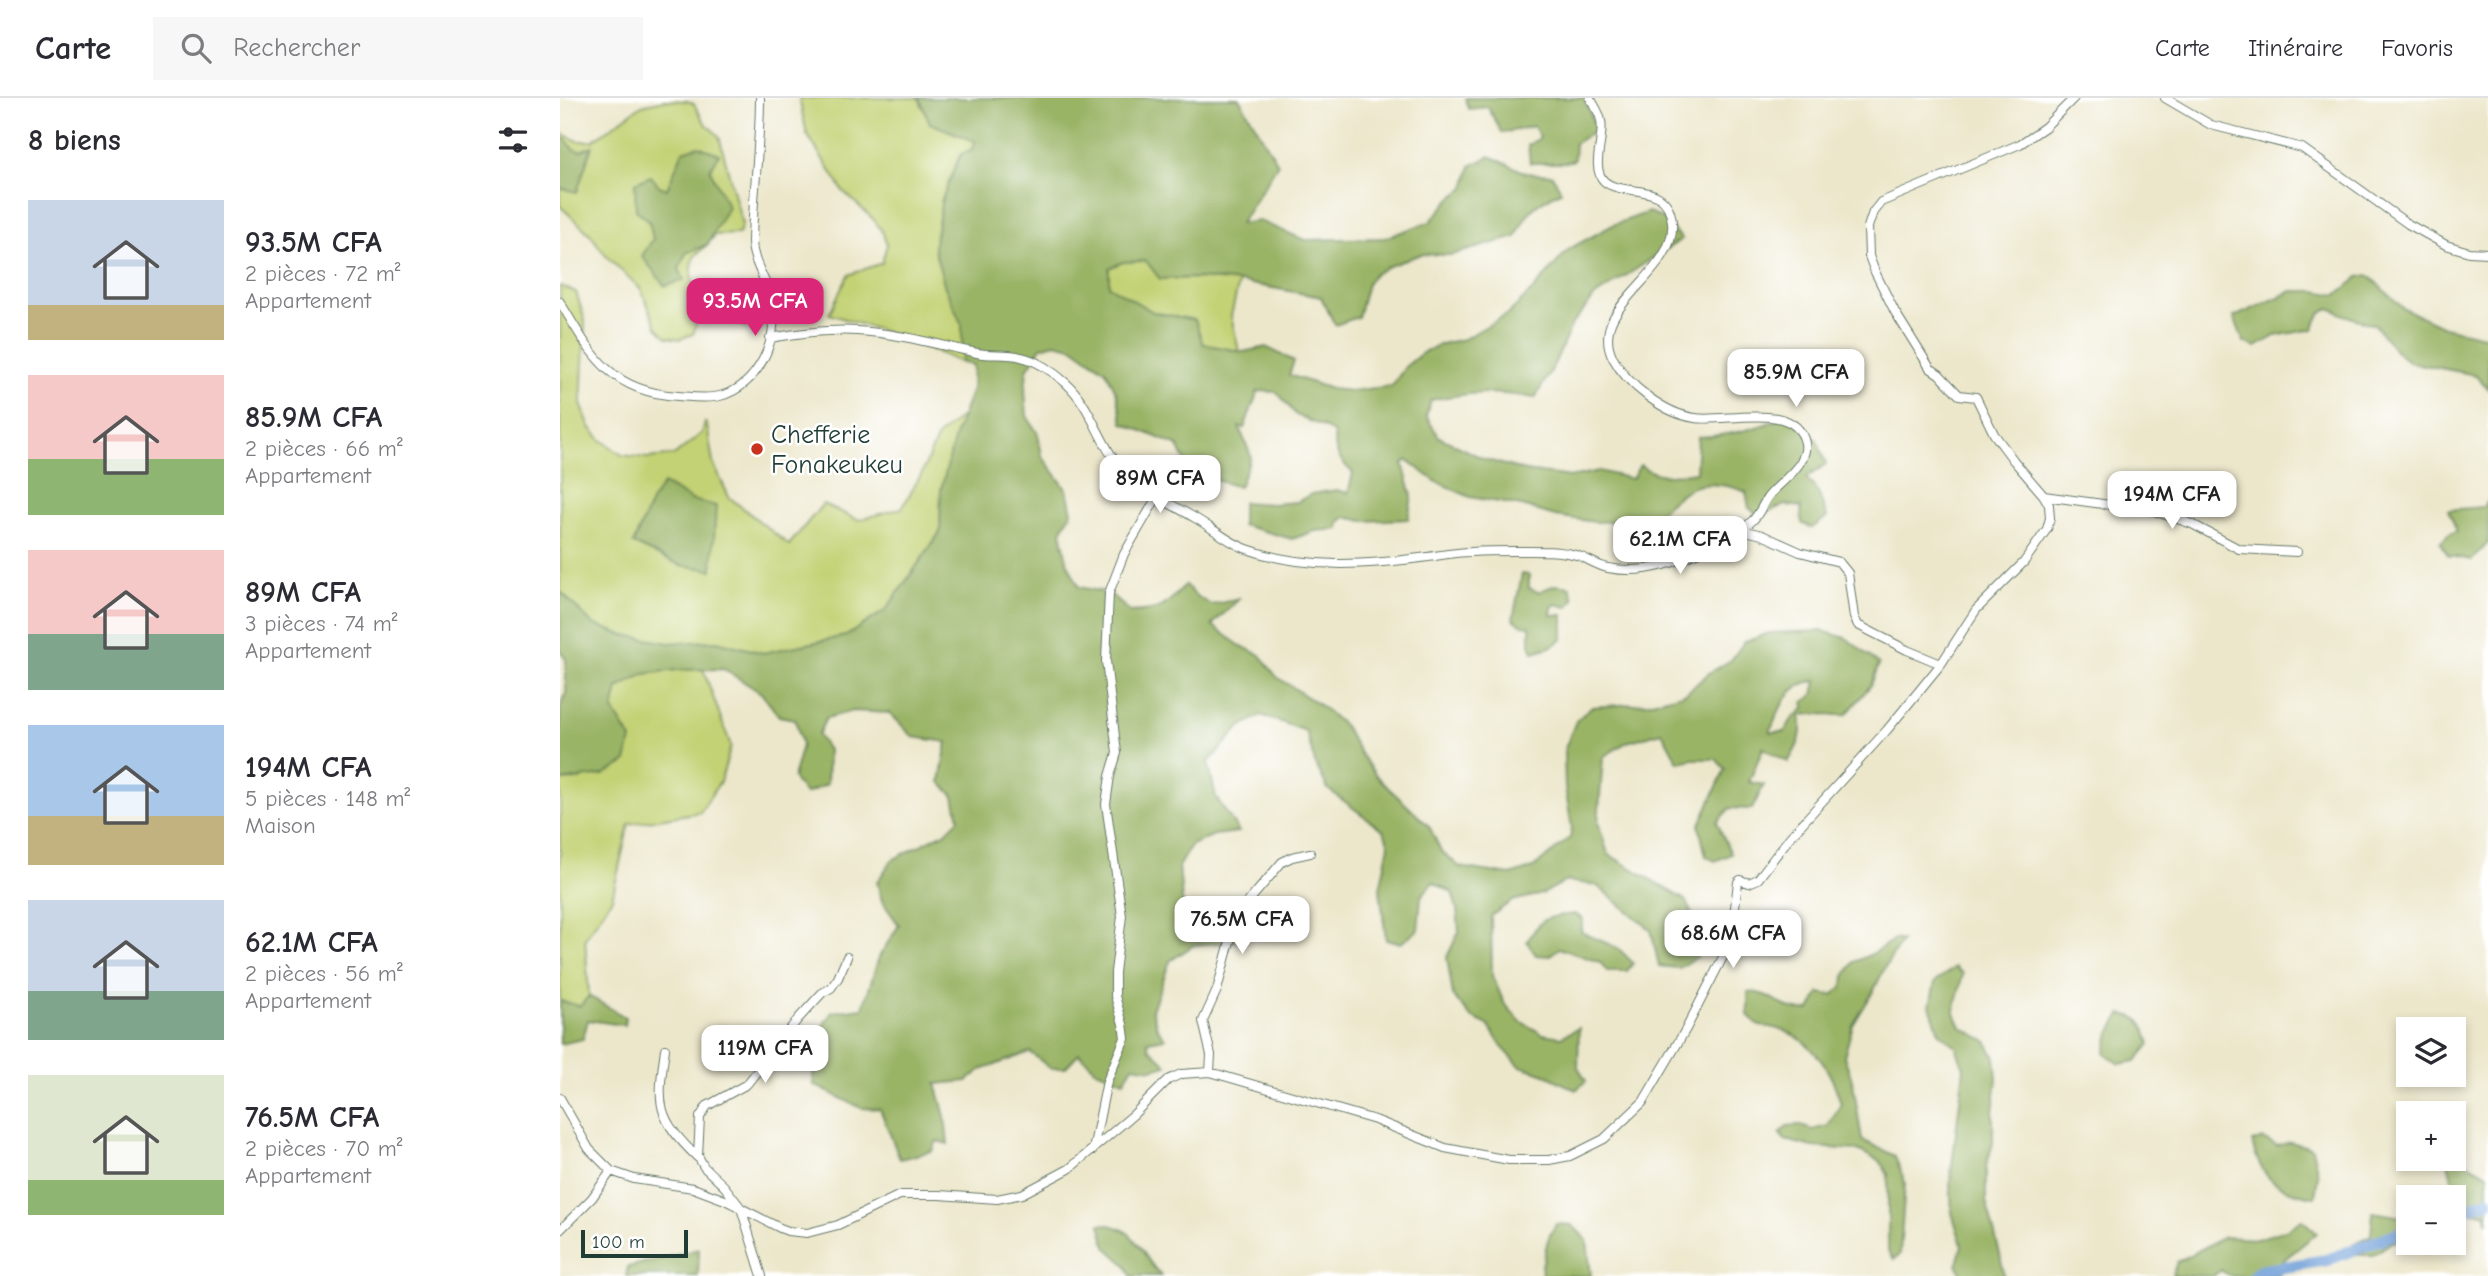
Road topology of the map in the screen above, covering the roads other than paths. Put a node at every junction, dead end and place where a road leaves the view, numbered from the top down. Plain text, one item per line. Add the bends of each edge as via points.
1 (760, 98) edge
2 (1590, 98) edge
3 (2074, 98) edge
4 (2165, 98) edge
5 (2488, 253) edge
6 (560, 302) edge
7 (771, 338) junction
8 (2044, 496) junction
9 (1157, 497) junction
10 (1756, 518) junction
11 (1742, 530) junction
12 (1762, 535) junction
13 (2297, 552) dead end
14 (1941, 664) junction
15 (1310, 853) dead end
16 (847, 957) dead end
17 (665, 1049) dead end
18 (1210, 1072) junction
19 (560, 1098) edge
20 (1093, 1150) junction
21 (700, 1161) junction
22 (611, 1171) junction
23 (741, 1209) junction
24 (560, 1230) edge
25 (762, 1276) edge

1 - 7 street via 752,242 772,301
2 - 10 street via 1601,119 1598,162 1603,180 1651,193 1669,209 1672,227 1660,262 1610,324 1608,339 1614,361 1633,383 1681,415 1715,419 1770,416 1798,429 1805,444 1802,459 1767,497
3 - 8 street via 2020,144 1881,202 1867,227 1868,256 1875,272 1927,363 1959,395 1976,397 1994,433
4 - 5 street via 2211,125 2302,148 2408,224 2446,245
6 - 7 street via 601,365 640,389 659,394 712,397 731,392 756,371
7 - 9 street via 857,331 1022,357 1069,387 1121,470
8 - 13 street via 2154,511 2192,524 2239,549
8 - 14 street via 2050,518 2040,541 1976,610
9 - 11 street via 1228,541 1277,559 1305,563 1523,551 1573,554 1604,568 1651,569 1684,559
9 - 20 street via 1124,554 1109,593 1106,661 1117,753 1106,804 1122,916 1115,996 1125,1038 1107,1081
10 - 11 street
10 - 12 street
11 - 12 street
12 - 14 street via 1839,562 1848,573 1858,625
14 - 18 street via 1758,879 1738,882 1729,942 1686,1029 1643,1101 1590,1148 1549,1160 1490,1158
15 - 18 street via 1282,862 1237,915 1217,990 1203,1021
16 - 21 street via 831,988 798,1019 747,1084 703,1111 698,1125
17 - 21 street via 660,1082 666,1124
18 - 20 street via 1168,1080
19 - 22 street via 589,1150
20 - 23 street via 1069,1169 1022,1194 997,1199 901,1195 838,1225 807,1233 788,1231
21 - 23 street
22 - 23 street via 693,1188
22 - 24 street
23 - 25 street

